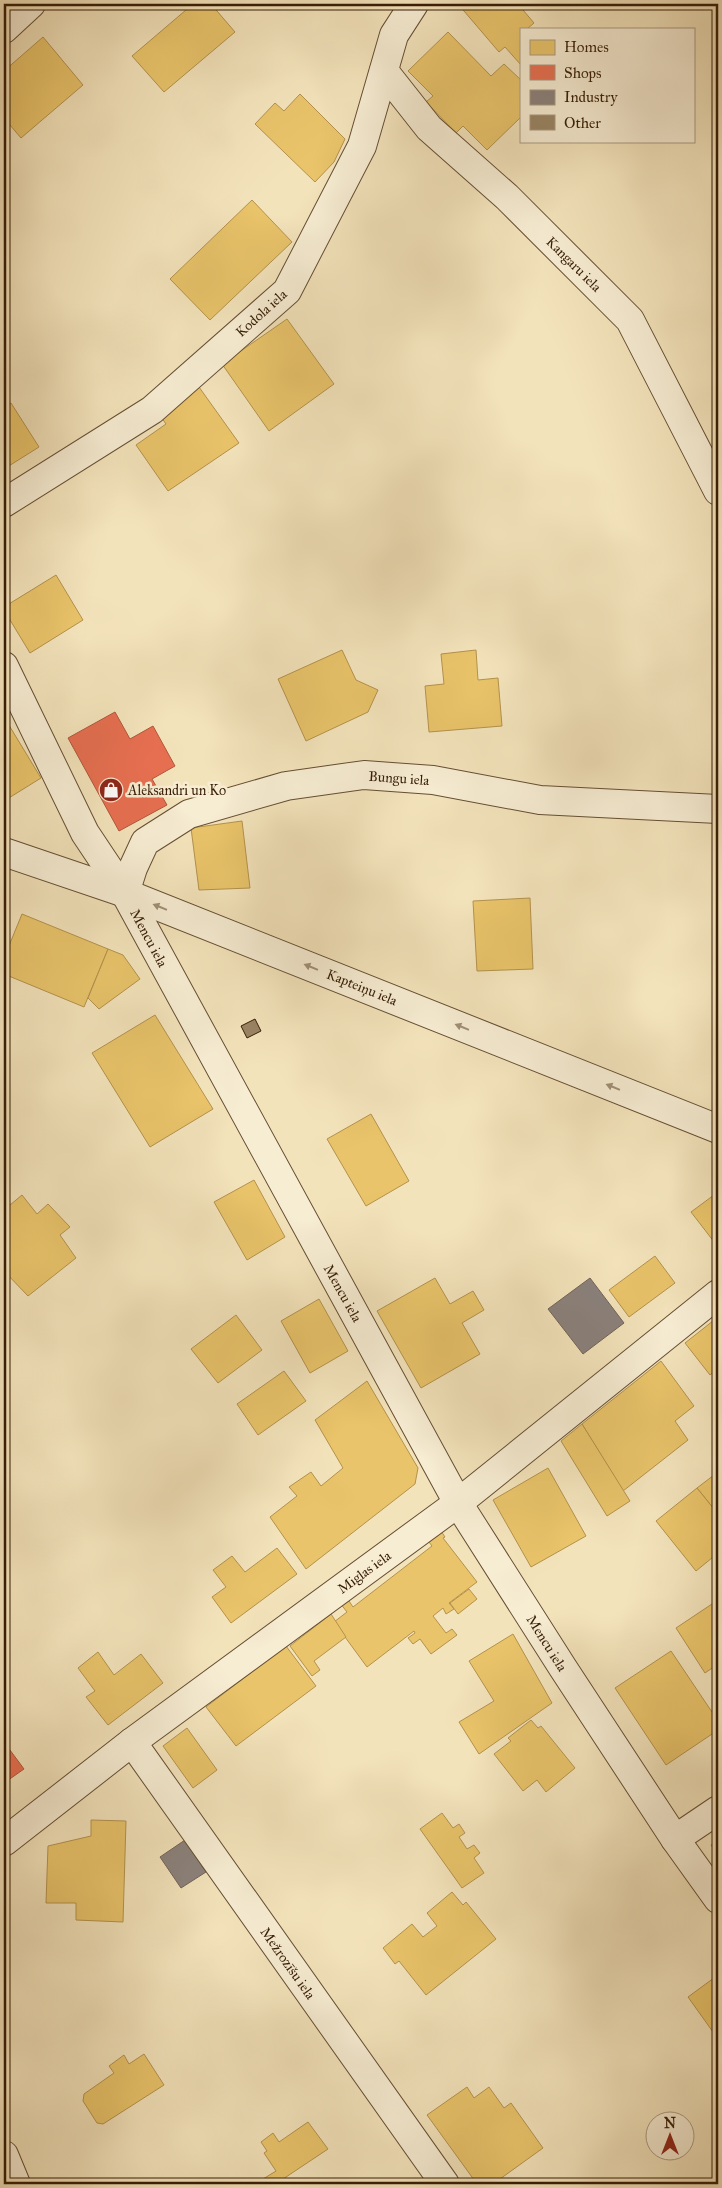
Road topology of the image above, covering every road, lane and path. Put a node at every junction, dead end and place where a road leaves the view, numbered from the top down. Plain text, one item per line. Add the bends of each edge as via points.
1 (32, 4) edge
2 (414, 4) edge
3 (4, 29) edge
4 (384, 71) junction
5 (718, 491) edge
6 (4, 503) edge
7 (4, 666) edge
8 (718, 809) edge
9 (4, 852) edge
10 (125, 893) junction
11 (718, 1129) edge
12 (718, 1294) edge
13 (458, 1502) junction
14 (132, 1742) junction
15 (718, 1810) edge
16 (675, 1839) junction
17 (4, 1842) edge
18 (718, 1899) edge
19 (4, 2155) edge
20 (16, 2184) edge
21 (444, 2184) edge

1 - 3 street
2 - 4 street, Kodola iela via 394,35
4 - 5 street, Kangaru iela via 429,128 507,197 630,320
4 - 6 street, Kodola iela via 362,146 287,290 152,410
7 - 10 street, Mencu iela via 85,833
8 - 10 street, Bungu iela via 540,800 433,780 364,775 286,786 189,814 145,842
9 - 10 street, Kapteiņu iela
11 -> 10 street, Kapteiņu iela
10 - 13 street, Mencu iela
12 - 13 street, Miglas iela
13 - 14 street, Miglas iela
13 - 16 street, Mencu iela
14 - 17 street, Miglas iela
14 - 21 street, Mežrozīšu iela
15 - 16 street
16 - 18 street, Mencu iela
19 - 20 street

